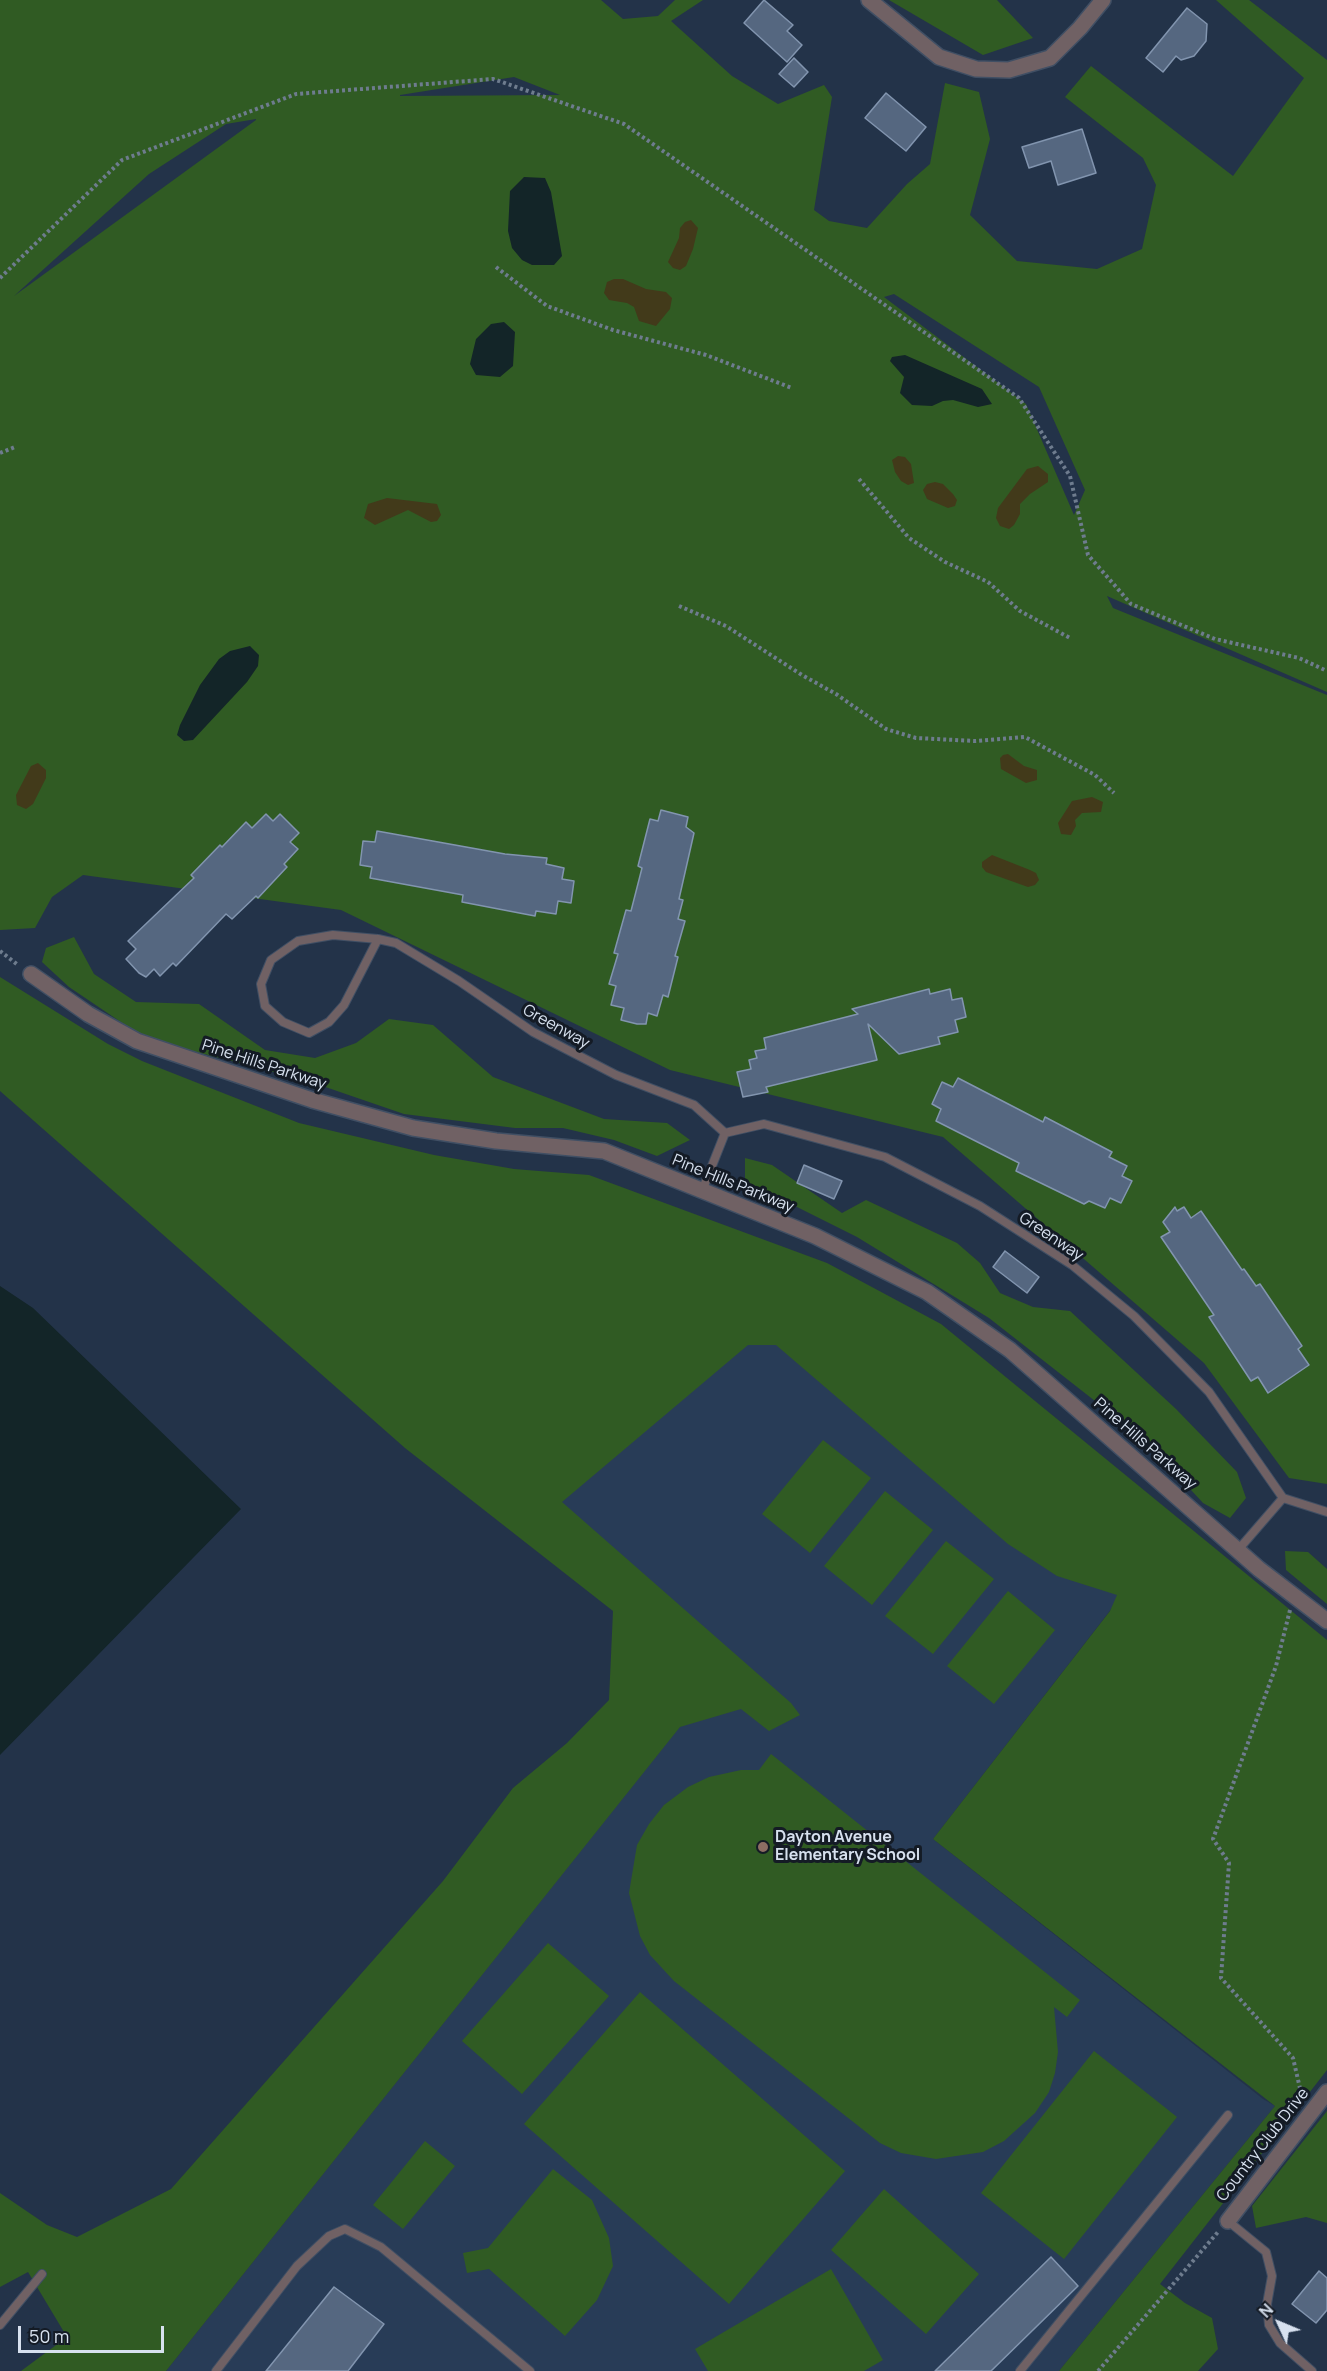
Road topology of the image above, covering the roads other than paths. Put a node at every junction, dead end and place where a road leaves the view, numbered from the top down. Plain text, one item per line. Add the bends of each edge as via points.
1 (869, 0) edge
2 (1103, 0) edge
3 (378, 939) junction
4 (31, 974) road end
5 (725, 1133) junction
6 (702, 1191) junction
7 (1283, 1498) junction
8 (1327, 1512) edge
9 (1238, 1550) junction
10 (1327, 1621) edge
11 (1327, 2092) edge
12 (1228, 2115) dead end
13 (1228, 2220) joint
14 (42, 2274) dead end
15 (0, 2325) edge
16 (216, 2371) edge
17 (530, 2371) edge
18 (1020, 2371) edge
19 (1312, 2371) edge

1 - 2 street via 939,57 976,69 1009,70 1050,58
3 - 3 lane, Greenway via 333,935 298,941 271,960 261,984 265,1006 283,1022 309,1033 329,1022 344,1005
3 - 5 lane, Greenway via 396,943 533,1032 616,1075 694,1105
4 - 6 street, Pine Hills Parkway via 88,1014 137,1041 312,1100 413,1128 604,1151
5 - 6 lane
5 - 7 lane, Greenway via 764,1124 885,1157 980,1206 1072,1265 1134,1316 1209,1392
6 - 9 street, Pine Hills Parkway via 815,1236 927,1292 1010,1350
7 - 8 lane
7 - 9 lane
9 - 10 street, Pine Hills Parkway
11 - 13 street, Country Club Drive
12 - 18 lane
13 - 19 lane via 1266,2252 1272,2276 1267,2304 1269,2325 1280,2343
14 - 15 lane
16 - 17 lane via 297,2266 329,2236 345,2229 381,2247

